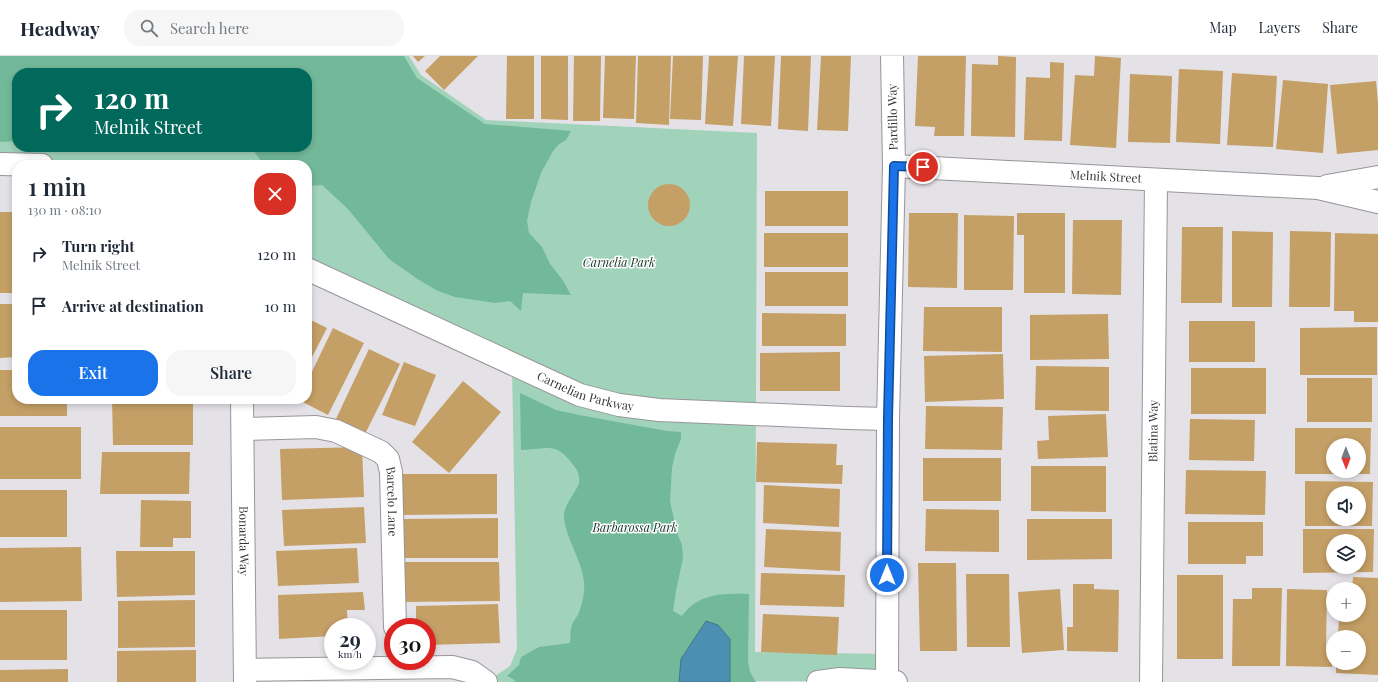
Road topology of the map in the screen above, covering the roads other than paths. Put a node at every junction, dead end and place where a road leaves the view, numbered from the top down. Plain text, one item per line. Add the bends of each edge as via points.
1 (892, 56) edge
2 (0, 164) edge
3 (12, 164) edge
4 (894, 166) junction
5 (1378, 177) edge
6 (1156, 180) junction
7 (1318, 188) junction
8 (1378, 202) edge
9 (312, 271) edge
10 (242, 404) edge
11 (888, 418) junction
12 (243, 429) junction
13 (395, 618) edge
14 (384, 665) edge
15 (436, 666) edge
16 (245, 676) edge
17 (486, 682) edge
18 (818, 682) edge
19 (891, 682) edge
20 (1151, 682) edge

1 - 4 street, Pardillo Way
2 - 3 street
4 - 6 street, Melnik Street
4 - 11 street, Pardillo Way
5 - 7 street, Melnik Street
6 - 7 street, Melnik Street
6 - 20 street, Blatina Way
7 - 8 street, Melnik Street
9 - 11 street, Carnelian Parkway via 587,397 619,405 659,410
10 - 12 street, Bonarda Way
11 - 19 street, Pardillo Way
12 - 13 street, Barcelo Lane via 323,428 360,441 381,452 388,459 391,472
12 - 16 street, Bonarda Way
14 - 16 street
15 - 17 street via 472,672
18 - 19 street via 840,679

